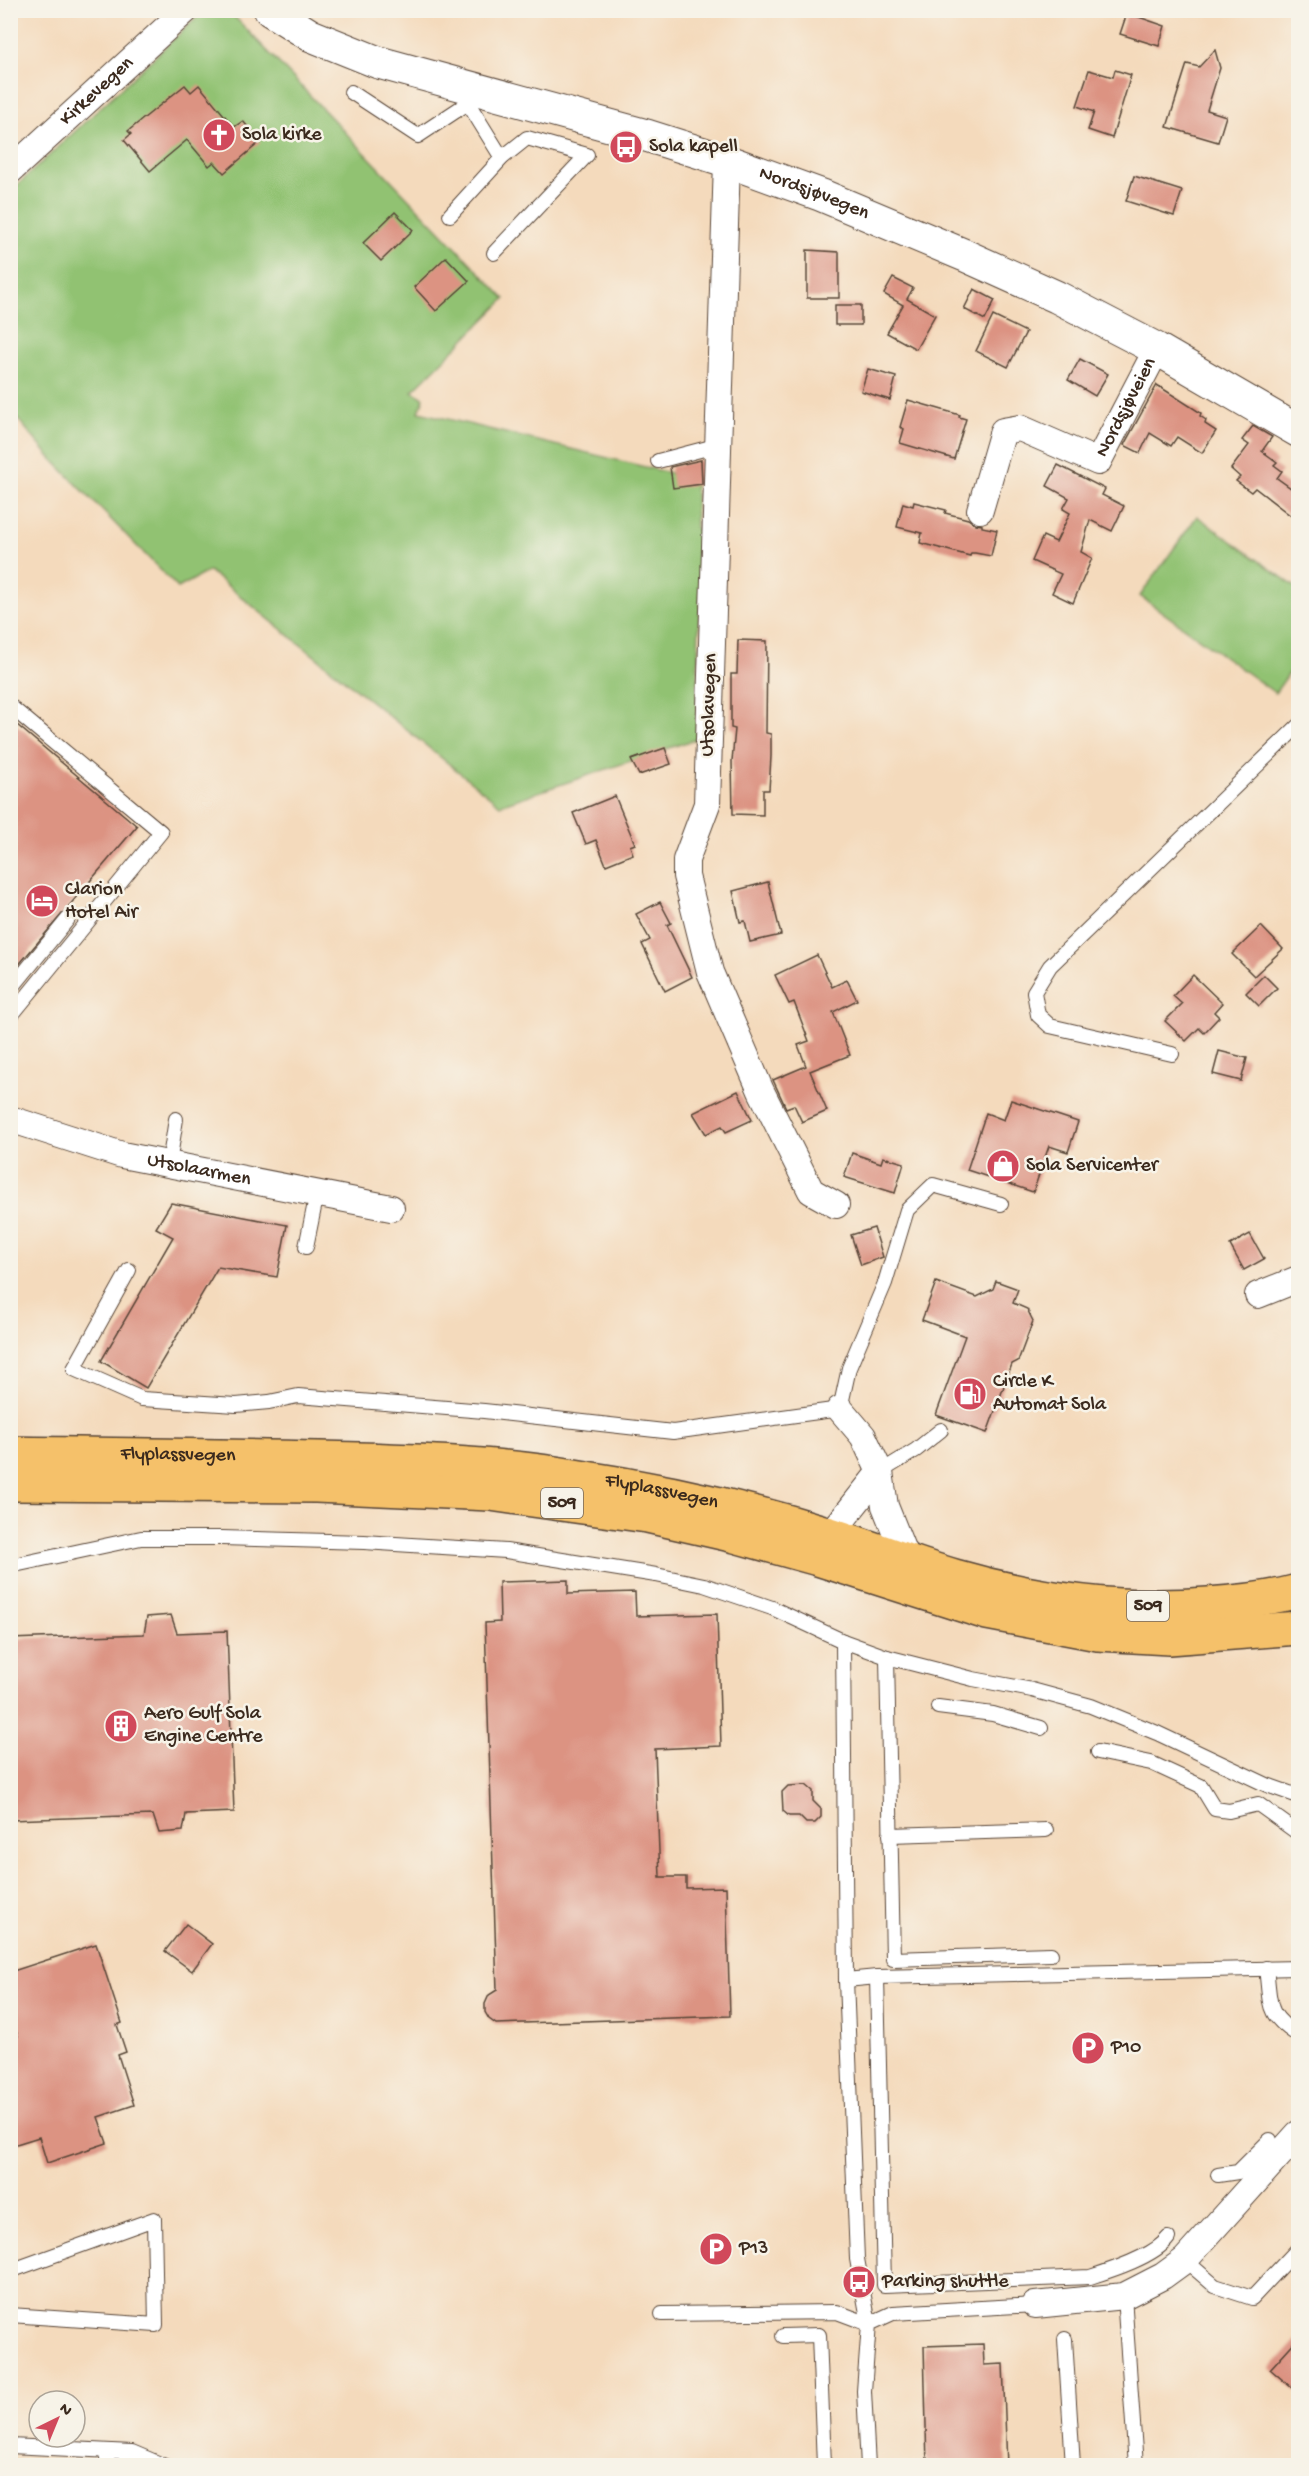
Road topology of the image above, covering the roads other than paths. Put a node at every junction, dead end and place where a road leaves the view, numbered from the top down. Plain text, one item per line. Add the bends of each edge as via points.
1 (186, 10) edge
2 (270, 10) edge
3 (351, 92) dead end
4 (469, 96) junction
5 (502, 158) junction
6 (728, 161) junction
7 (14, 162) edge
8 (450, 215) dead end
9 (494, 253) dead end
10 (1157, 349) junction
11 (1299, 431) edge
12 (719, 445) junction
13 (657, 461) dead end
14 (981, 510) dead end
15 (10, 706) edge
16 (1299, 726) edge
17 (68, 919) dead end
18 (10, 990) edge
19 (10, 1017) edge
20 (1172, 1054) dead end
21 (10, 1119) edge
22 (176, 1119) dead end
23 (169, 1164) junction
24 (317, 1193) junction
25 (1001, 1204) dead end
26 (836, 1205) dead end
27 (391, 1208) dead end
28 (306, 1247) dead end
29 (129, 1269) dead end
30 (1299, 1279) edge
31 (1258, 1295) dead end
32 (840, 1409) junction
33 (941, 1430) dead end
34 (10, 1453) edge
35 (880, 1472) junction
36 (10, 1484) edge
37 (831, 1534) junction
38 (908, 1561) junction
39 (10, 1566) edge
40 (1299, 1591) edge
41 (1299, 1628) edge
42 (843, 1641) junction
43 (887, 1657) junction
44 (938, 1707) dead end
45 (1041, 1728) dead end
46 (1098, 1752) dead end
47 (1299, 1796) edge
48 (1046, 1830) dead end
49 (1299, 1833) edge
50 (890, 1835) junction
51 (1051, 1954) dead end
52 (1266, 1968) junction
53 (1299, 1968) edge
54 (877, 1977) junction
55 (846, 1980) junction
56 (1299, 2035) edge
57 (1299, 2134) edge
58 (1270, 2140) dead end
59 (1218, 2175) dead end
60 (1168, 2238) dead end
61 (1299, 2249) edge
62 (1185, 2260) junction
63 (10, 2271) edge
64 (1124, 2296) junction
65 (1035, 2305) joint
66 (662, 2314) dead end
67 (10, 2315) edge
68 (869, 2324) junction
69 (783, 2336) dead end
70 (1065, 2339) dead end
71 (10, 2446) edge
72 (105, 2451) junction
73 (109, 2466) edge
74 (165, 2466) edge
75 (824, 2466) edge
76 (868, 2466) edge
77 (1073, 2466) edge
78 (1136, 2466) edge

1 - 7 street, Kirkevegen
2 - 4 street, Nordsjøvegen via 310,35
3 - 4 lane via 418,136
4 - 5 lane
4 - 6 street, Nordsjøvegen via 648,136
5 - 8 lane
5 - 9 lane via 527,138 587,155
6 - 10 street, Nordsjøvegen via 964,255
6 - 12 street, Utsolavegen
10 - 11 street, Nordsjøvegen
10 - 14 street, Nordsjøveien via 1098,462 1020,428 1003,431
12 - 13 lane
12 - 26 street, Utsolavegen via 707,804 686,860 686,876 710,972 761,1091 811,1191
15 - 19 lane via 161,832
16 - 20 lane via 1050,966 1034,992 1038,1015 1050,1026
17 - 18 lane
21 - 23 street, Utsolaarmen via 122,1155
22 - 23 lane
23 - 24 street, Utsolaarmen
24 - 27 street, Utsolaarmen
24 - 28 lane
25 - 32 lane via 933,1185 907,1210 885,1283 849,1368
29 - 32 lane via 74,1369 142,1399 236,1405 298,1396 673,1432
30 - 31 street
32 - 35 street via 863,1436
33 - 35 lane
34 - 37 highway, Flyplassvegen / 509 via 401,1459 497,1466 657,1491 743,1509
35 - 37 street
35 - 38 street via 885,1506
36 - 41 highway, Flyplassvegen / 509 via 316,1486 490,1494 637,1515 724,1533 987,1613 1098,1634 1169,1638
37 - 38 highway, Flyplassvegen / 509
38 - 40 highway, Flyplassvegen / 509 via 997,1587 1105,1605 1173,1607 1270,1598
39 - 42 lane via 141,1538 364,1542 506,1551 704,1585 772,1608
42 - 43 lane
42 - 55 lane
43 - 47 lane via 1091,1706 1266,1785
43 - 50 lane
44 - 45 lane via 993,1714
46 - 49 lane via 1151,1763 1201,1786 1215,1809 1229,1811 1258,1804
48 - 50 lane
50 - 51 lane via 892,1959
52 - 53 lane
52 - 54 lane
52 - 56 lane via 1271,2008 1279,2022
54 - 55 lane
54 - 60 lane via 884,2285 1090,2277 1154,2250
55 - 68 lane via 857,2259
57 - 62 street
58 - 59 lane via 1238,2172
61 - 62 lane via 1252,2298 1215,2286
62 - 64 street
63 - 67 lane via 153,2219 156,2325
64 - 65 street
64 - 78 lane
65 - 68 lane via 894,2313
66 - 68 lane via 837,2312
68 - 76 lane via 864,2391
69 - 75 lane via 819,2335
70 - 77 lane
71 - 72 lane
72 - 73 lane
72 - 74 lane via 132,2452

